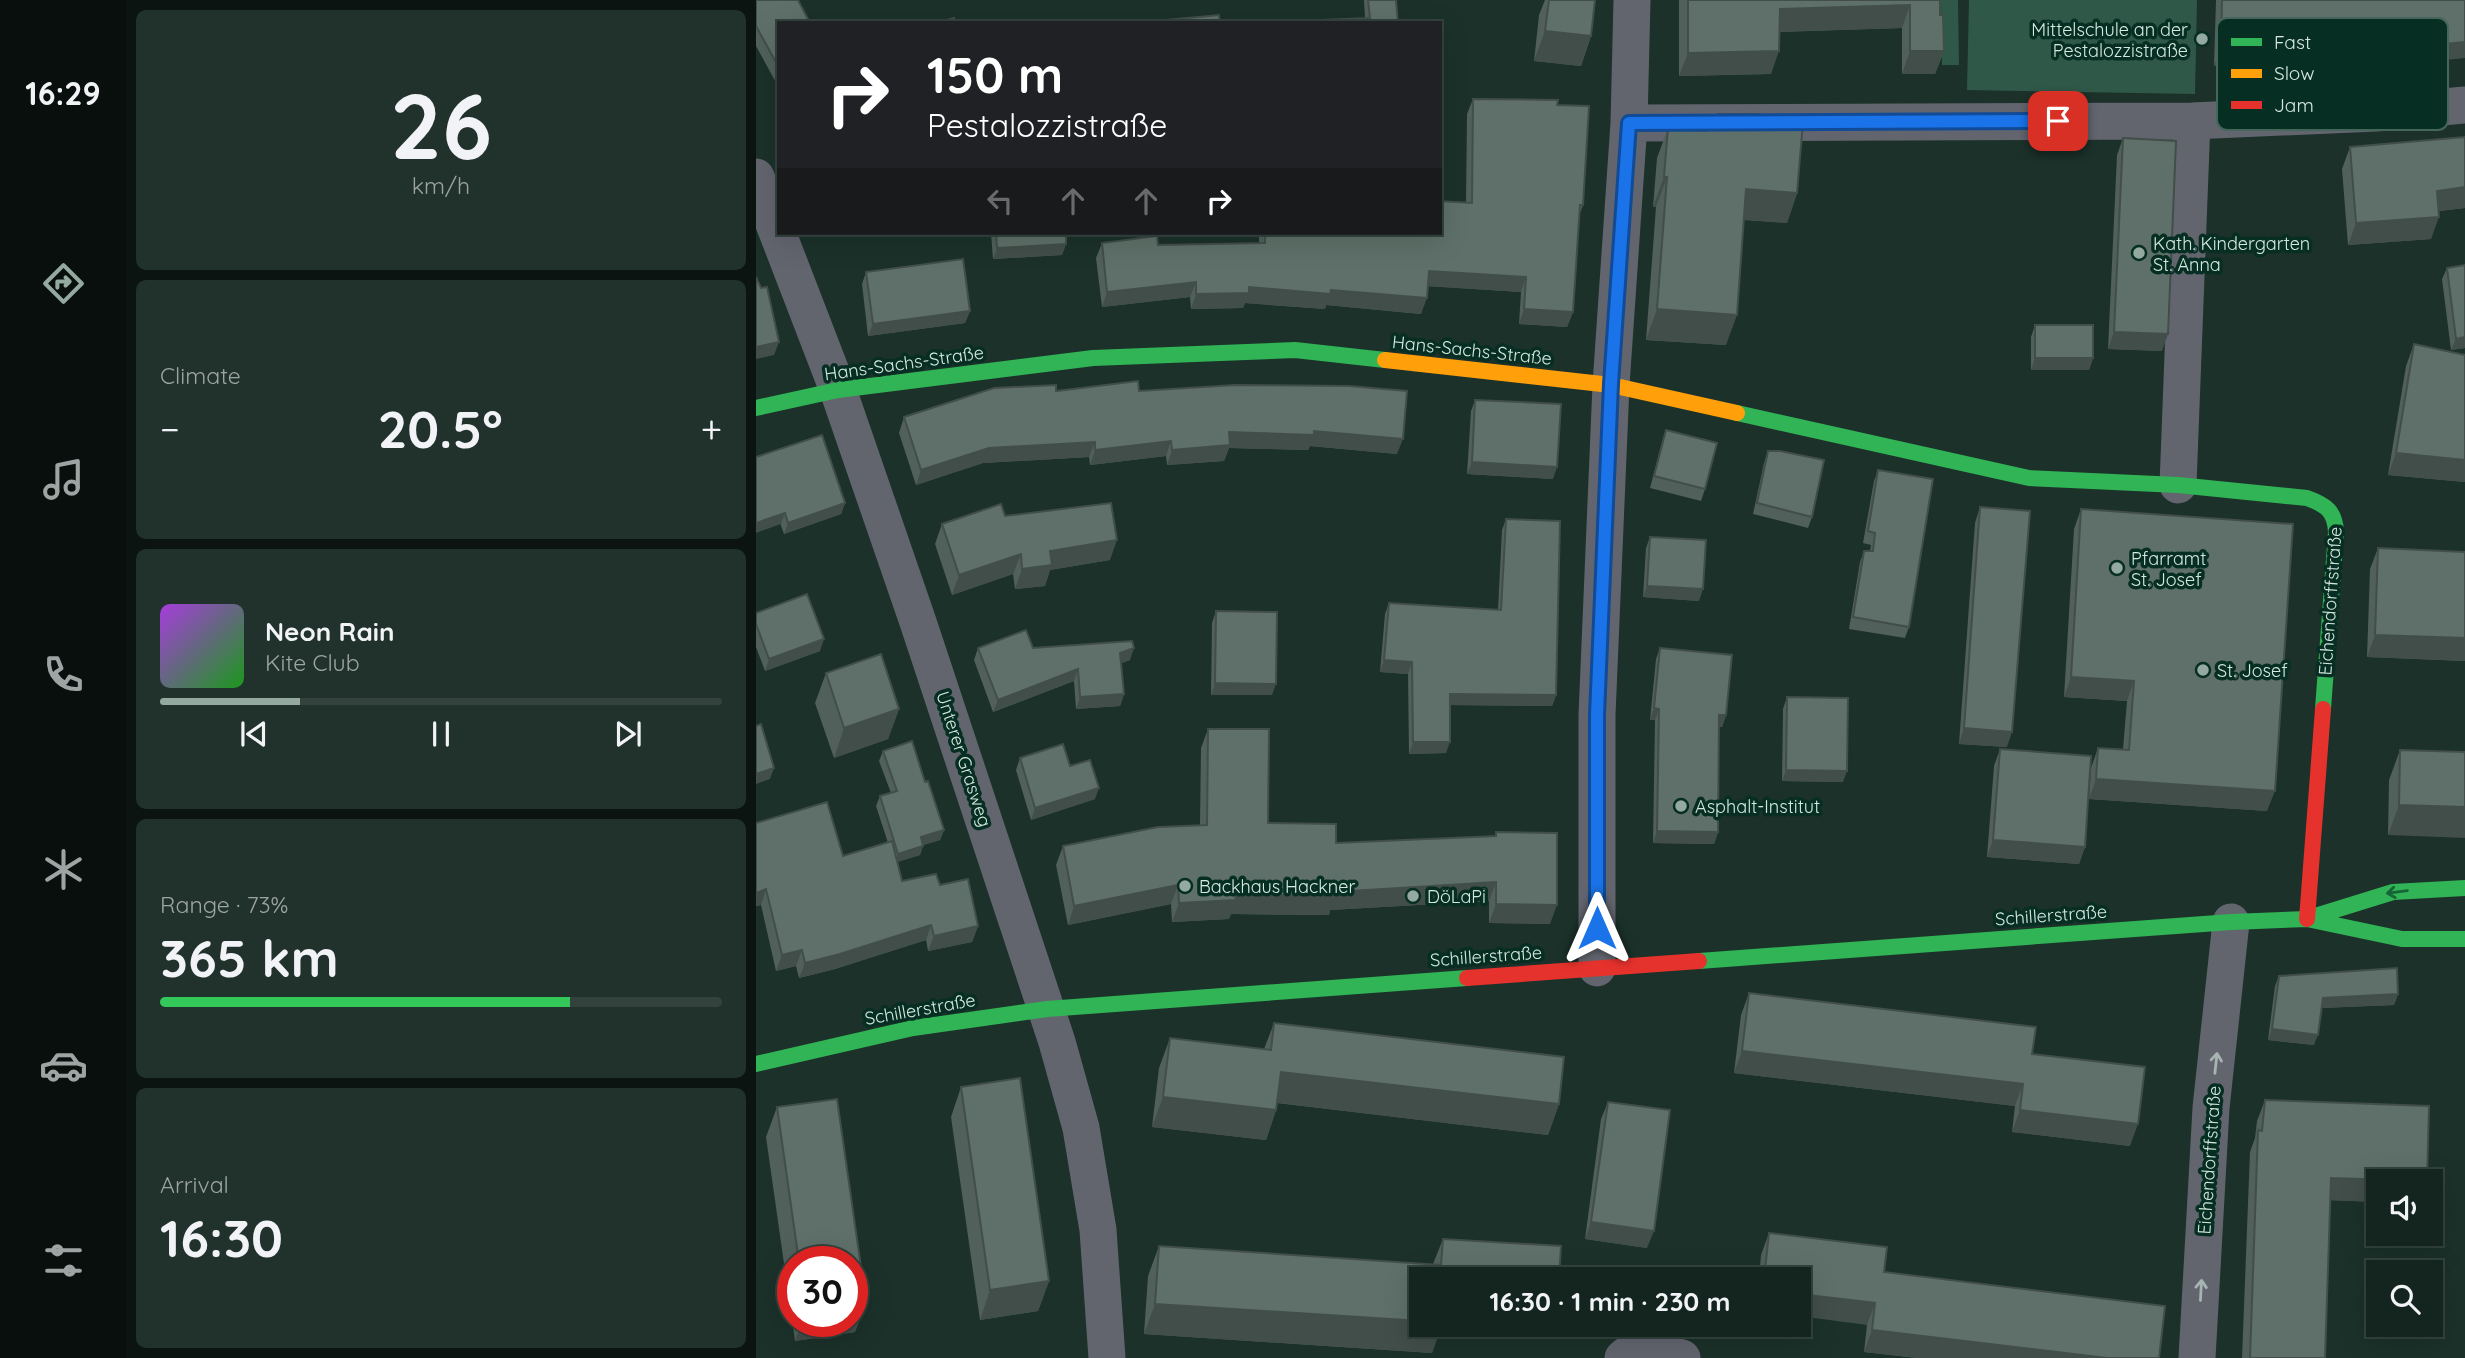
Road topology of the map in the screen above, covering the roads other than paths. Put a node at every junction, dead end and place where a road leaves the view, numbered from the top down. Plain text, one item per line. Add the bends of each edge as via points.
1 (1632, 0) edge
2 (2217, 120) edge
3 (2192, 121) junction
4 (1629, 123) junction
5 (756, 177) edge
6 (777, 232) edge
7 (778, 235) edge
8 (1611, 384) junction
9 (838, 390) junction
10 (756, 408) edge
11 (2178, 485) junction
12 (2465, 888) edge
13 (2307, 919) junction
14 (2231, 922) junction
15 (2465, 939) edge
16 (1597, 968) junction
17 (1047, 1009) junction
18 (756, 1064) edge
19 (1107, 1358) edge
20 (1623, 1358) edge
21 (1682, 1358) edge
22 (2197, 1358) edge

1 - 4 street
2 - 3 street
3 - 4 street
3 - 11 street
4 - 8 street
5 - 6 street, Unterer Grasweg
7 - 9 street, Unterer Grasweg
8 - 9 street, Hans-Sachs-Straße via 1295,350 1093,358
8 - 11 street, Hans-Sachs-Straße via 2029,478
8 - 16 street via 1597,715
9 - 10 street, Hans-Sachs-Straße
9 - 17 street, Unterer Grasweg
11 - 13 street, Eichendorffstraße via 2307,498 2324,504 2335,516
12 -> 13 street, Schillerstraße via 2393,892
13 - 14 street, Schillerstraße
13 - 15 street, Schillerstraße via 2402,939
14 - 16 street, Schillerstraße
22 -> 14 street, Eichendorffstraße via 2211,1108
16 - 17 street, Schillerstraße
17 - 18 street, Schillerstraße via 913,1028
17 - 19 street, Unterer Grasweg via 1081,1128 1098,1230
20 - 21 street via 1650,1348

